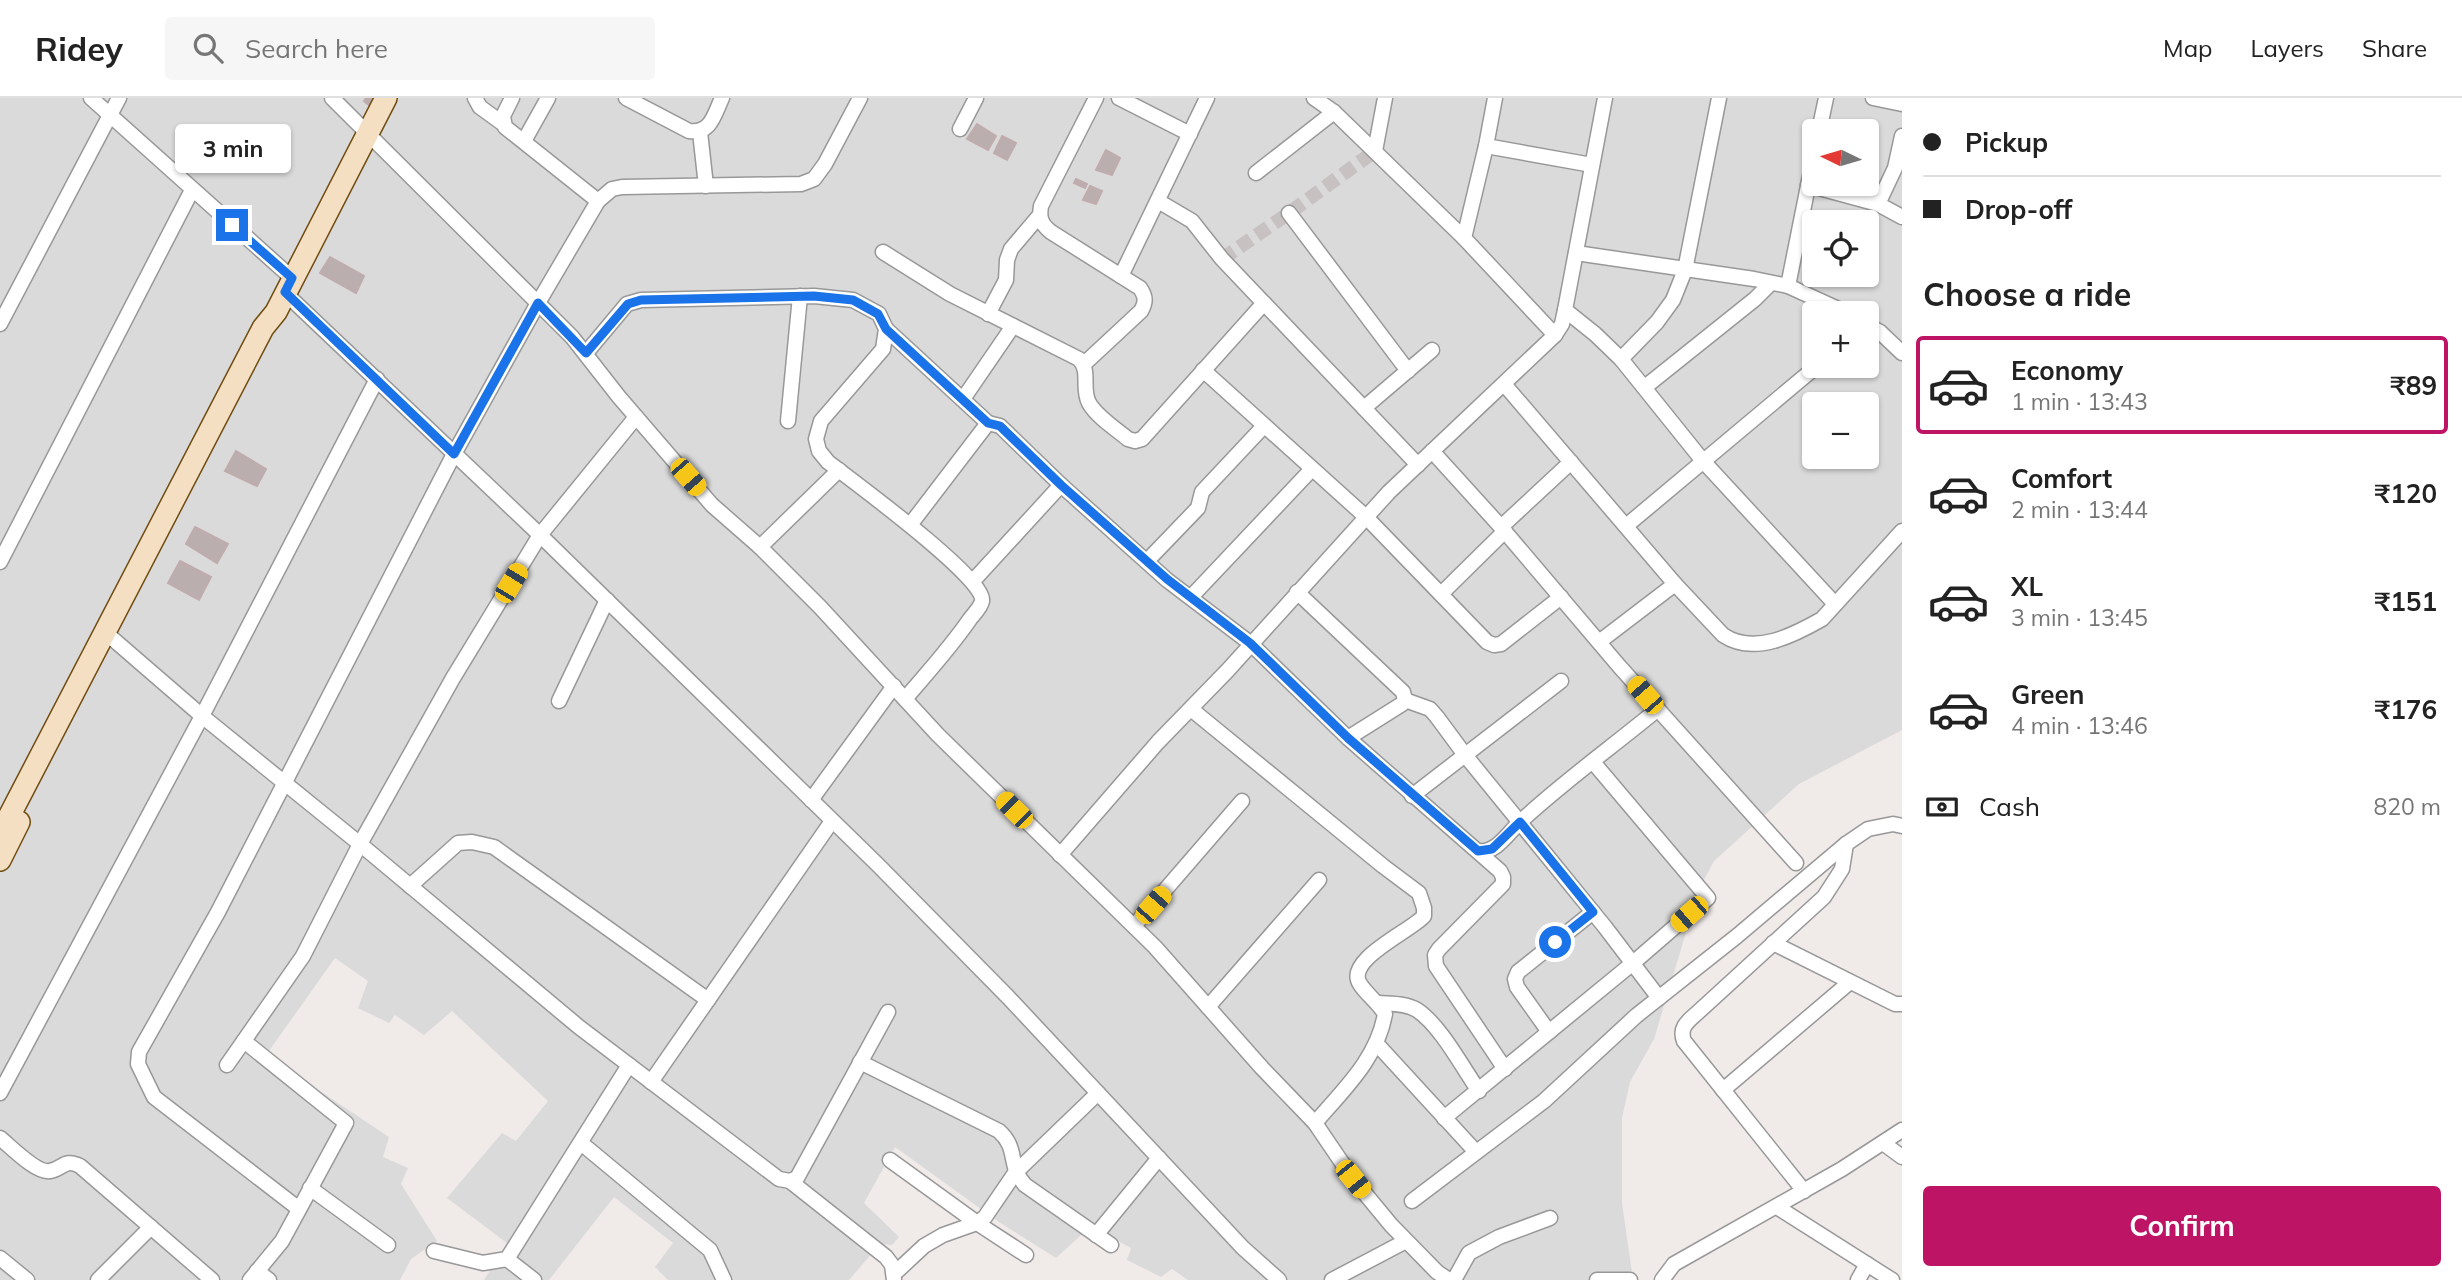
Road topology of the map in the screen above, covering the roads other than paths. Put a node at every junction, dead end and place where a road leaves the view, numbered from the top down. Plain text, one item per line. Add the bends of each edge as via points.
1 (92, 98) edge
2 (119, 98) edge
3 (332, 98) edge
4 (386, 98) edge
5 (475, 98) edge
6 (512, 98) edge
7 (548, 98) edge
8 (626, 98) edge
9 (722, 98) edge
10 (860, 98) edge
11 (976, 98) edge
12 (1096, 98) edge
13 (1119, 98) edge
14 (1207, 98) edge
15 (1314, 98) edge
16 (1385, 98) edge
17 (1495, 98) edge
18 (1605, 98) edge
19 (1719, 98) edge
20 (1826, 98) edge
21 (1873, 98) edge
22 (1902, 104) edge
23 (1334, 112) junction
24 (110, 115) junction
25 (1822, 119) edge
26 (502, 123) junction
27 (960, 129) dead end
28 (700, 132) junction
29 (368, 133) junction
30 (1191, 134) junction
31 (1902, 136) edge
32 (524, 141) junction
33 (1486, 146) junction
34 (1375, 151) junction
35 (1592, 165) junction
36 (1256, 173) dead end
37 (706, 186) junction
38 (192, 190) junction
39 (1806, 196) edge
40 (1847, 196) edge
41 (598, 201) junction
42 (1158, 201) junction
43 (1878, 204) junction
44 (1289, 213) dead end
45 (1039, 216) junction
46 (1902, 217) edge
47 (1464, 238) junction
48 (883, 252) dead end
49 (1576, 253) junction
50 (1685, 270) junction
51 (1122, 276) junction
52 (1771, 283) junction
53 (288, 285) junction
54 (1788, 286) junction
55 (800, 296) junction
56 (1821, 301) edge
57 (538, 303) junction
58 (1264, 303) junction
59 (1565, 310) junction
60 (988, 314) junction
61 (0, 324) edge
62 (1013, 326) junction
63 (886, 329) junction
64 (1879, 331) edge
65 (1555, 335) junction
66 (1432, 350) dead end
67 (586, 353) junction
68 (1902, 354) edge
69 (1621, 359) junction
70 (1084, 364) junction
71 (1203, 370) junction
72 (1408, 371) junction
73 (1803, 378) edge
74 (377, 379) junction
75 (1504, 384) junction
76 (1645, 387) junction
77 (963, 399) junction
78 (1364, 408) junction
79 (636, 417) junction
80 (788, 421) dead end
81 (988, 423) junction
82 (1263, 427) junction
83 (1432, 452) junction
84 (454, 454) junction
85 (1703, 461) junction
86 (1571, 463) junction
87 (1418, 465) junction
88 (839, 470) junction
89 (1311, 470) junction
90 (1061, 485) junction
91 (1366, 517) junction
92 (910, 525) junction
93 (1626, 526) junction
94 (1503, 529) junction
95 (1902, 531) edge
96 (540, 535) junction
97 (760, 547) junction
98 (1897, 548) edge
99 (1147, 561) junction
100 (0, 562) edge
101 (973, 580) junction
102 (1675, 584) junction
103 (1297, 592) junction
104 (1441, 594) junction
105 (1191, 597) junction
106 (1561, 597) junction
107 (607, 600) junction
108 (1835, 604) junction
109 (110, 637) junction
110 (1600, 642) junction
111 (1250, 643) junction
112 (1561, 681) dead end
113 (894, 687) junction
114 (905, 699) junction
115 (1405, 699) junction
116 (559, 701) dead end
117 (1191, 709) junction
118 (1658, 709) junction
119 (202, 716) junction
120 (1348, 738) junction
121 (1465, 755) junction
122 (1592, 762) junction
123 (284, 782) junction
124 (1412, 796) junction
125 (811, 800) junction
126 (1242, 801) dead end
127 (832, 821) junction
128 (1520, 822) junction
129 (1902, 826) edge
130 (0, 834) edge
131 (360, 844) junction
132 (1846, 844) junction
133 (1478, 851) junction
134 (1059, 855) junction
135 (0, 860) edge
136 (1796, 863) dead end
137 (1319, 880) dead end
138 (410, 886) junction
139 (1593, 912) junction
140 (1135, 926) junction
141 (1773, 943) junction
142 (1633, 963) junction
143 (1850, 982) junction
144 (1659, 998) junction
145 (708, 1000) junction
146 (1379, 1003) junction
147 (1902, 1004) edge
148 (1208, 1007) junction
149 (888, 1012) dead end
150 (1549, 1032) junction
151 (244, 1041) junction
152 (1376, 1043) junction
153 (860, 1062) junction
154 (227, 1065) dead end
155 (629, 1065) junction
156 (1505, 1069) junction
157 (651, 1082) junction
158 (1723, 1090) junction
159 (1479, 1091) junction
160 (0, 1093) edge
161 (1098, 1093) junction
162 (1444, 1118) junction
163 (1315, 1123) junction
164 (1902, 1130) edge
165 (0, 1138) edge
166 (581, 1143) junction
167 (1883, 1143) junction
168 (1476, 1152) junction
169 (1902, 1157) edge
170 (1159, 1158) junction
171 (890, 1160) dead end
172 (1015, 1174) junction
173 (790, 1181) junction
174 (310, 1188) junction
175 (1804, 1191) junction
176 (1412, 1201) dead end
177 (1777, 1207) junction
178 (299, 1209) junction
179 (1550, 1218) dead end
180 (978, 1223) junction
181 (151, 1227) junction
182 (1096, 1235) junction
183 (1406, 1241) junction
184 (388, 1245) dead end
185 (1111, 1245) dead end
186 (435, 1251) dead end
187 (1026, 1255) dead end
188 (0, 1258) edge
189 (507, 1259) junction
190 (1867, 1264) junction
191 (259, 1277) edge
192 (894, 1277) edge
193 (27, 1280) edge
194 (98, 1280) edge
195 (212, 1280) edge
196 (534, 1280) edge
197 (724, 1280) edge
198 (1279, 1280) edge
199 (1332, 1280) edge
200 (1452, 1280) edge
201 (1597, 1280) edge
202 (1630, 1280) edge
203 (1662, 1280) edge
204 (1858, 1280) edge
205 (1892, 1280) edge

1 - 24 street
2 - 24 street
3 - 29 street
4 - 29 street
5 - 26 street
6 - 26 street
7 - 32 street
8 - 28 street via 689,131
9 - 28 street via 708,127
10 - 37 street via 814,179 801,184
11 - 27 street
12 - 45 street
13 - 30 street
14 - 30 street
15 - 23 street
16 - 34 street
17 - 33 street
18 - 35 street
19 - 50 street
20 - 25 street
21 - 22 street
23 - 34 street
23 - 36 street
24 - 38 street
24 - 61 street
26 - 32 street
28 - 37 street
29 - 53 street
29 - 57 street
30 - 42 street
31 - 43 street via 1895,168
32 - 41 street
33 - 35 street
33 - 47 street
34 - 47 street
35 - 49 street
37 - 41 street via 622,187
38 - 53 street
38 - 100 street
39 - 54 street
40 - 43 street
41 - 57 street
42 - 51 street
42 - 58 street via 1192,221
43 - 46 street
44 - 72 street
45 - 51 street via 1051,232
45 - 60 street via 1011,249 1006,280
47 - 65 street
48 - 60 street
49 - 50 street
49 - 59 street
50 - 52 street
50 - 69 street via 1657,322
51 - 70 street via 1140,288 1145,303
52 - 54 street
52 - 76 street
53 - 74 street
53 - 109 street via 276,312 276,329
54 - 56 street
55 - 63 street via 853,300 878,314
55 - 67 street via 641,300 628,304
55 - 80 street
57 - 67 street
57 - 84 street
58 - 71 street
58 - 78 street
59 - 65 street
59 - 69 street
60 - 62 street
62 - 70 street
62 - 77 street
63 - 77 street
63 - 88 street via 884,349 821,421 816,439 819,451
64 - 68 street
65 - 75 street
66 - 72 street
67 - 79 street
69 - 76 street
70 - 71 street via 1090,406 1135,440 1142,439
71 - 82 street
72 - 78 street
73 - 85 street
74 - 84 street
74 - 119 street
75 - 83 street
75 - 86 street
76 - 85 street
77 - 81 street
78 - 87 street
79 - 96 street
79 - 97 street via 712,505
81 - 90 street via 1000,426
81 - 92 street
82 - 89 street
82 - 99 street via 1202,492 1198,508
83 - 87 street
83 - 94 street
84 - 96 street
84 - 123 street
85 - 93 street
85 - 108 street
86 - 93 street
86 - 94 street
87 - 91 street
88 - 92 street
88 - 97 street
89 - 91 street
89 - 105 street
90 - 99 street
90 - 101 street
91 - 103 street
91 - 104 street
92 - 101 street
93 - 102 street
94 - 104 street
94 - 106 street
95 - 98 street
96 - 107 street
96 - 131 street
97 - 113 street
98 - 108 street
99 - 105 street
101 - 114 street via 982,602
102 - 108 street via 1723,635 1740,642 1771,642 1822,619
102 - 110 street
103 - 111 street
103 - 115 street via 1403,692
104 - 106 street via 1494,645
105 - 111 street
106 - 110 street
107 - 116 street
107 - 125 street
109 - 119 street
109 - 130 street
109 - 135 street
110 - 118 street
111 - 117 street
111 - 120 street
112 - 121 street
113 - 114 street
113 - 125 street
114 - 134 street
115 - 120 street
115 - 121 street via 1430,709
117 - 134 street
117 - 146 street via 1419,893 1424,916 1359,966 1356,974
118 - 122 street
118 - 136 street
119 - 123 street
119 - 160 street
120 - 124 street
121 - 124 street
121 - 128 street
122 - 128 street
122 - 142 street via 1708,898
123 - 131 street
123 - 178 street via 139,1052 138,1064 154,1097
124 - 133 street
125 - 127 street
126 - 140 street
127 - 145 street
127 - 161 street
128 - 133 street via 1492,849
128 - 139 street
129 - 132 street via 1868,829
131 - 138 street
131 - 151 street via 303,956
132 - 141 street via 1842,869 1824,897
132 - 144 street
133 - 156 street via 1500,871 1503,884 1438,949 1435,961
134 - 140 street
137 - 148 street
138 - 145 street via 458,843 495,847
138 - 155 street
139 - 142 street
139 - 150 street via 1515,979
140 - 148 street
141 - 143 street
141 - 158 street via 1683,1026 1684,1041
142 - 144 street
142 - 150 street
143 - 147 street
143 - 158 street
144 - 168 street via 1544,1101
145 - 157 street
146 - 152 street via 1385,1014
146 - 159 street via 1405,1005 1432,1023
148 - 163 street
149 - 153 street
150 - 156 street
151 - 154 street
151 - 174 street via 346,1123
152 - 162 street
152 - 163 street via 1370,1058
153 - 172 street via 999,1131 1011,1147
153 - 173 street via 797,1178
155 - 157 street
155 - 166 street
156 - 159 street
157 - 173 street via 779,1178
158 - 175 street
159 - 162 street
161 - 170 street
161 - 172 street
162 - 168 street
163 - 183 street via 1353,1179
164 - 167 street
165 - 181 street via 44,1171 64,1164 80,1166
166 - 189 street
166 - 197 street via 710,1250
167 - 169 street
167 - 175 street
168 - 176 street
170 - 182 street
170 - 198 street
171 - 180 street
172 - 180 street
172 - 182 street via 1029,1189
173 - 192 street via 886,1257
174 - 178 street
174 - 184 street
175 - 177 street
177 - 190 street
177 - 203 street via 1674,1264
178 - 191 street
179 - 200 street via 1468,1253
180 - 187 street
180 - 192 street via 924,1247
181 - 194 street
181 - 195 street
182 - 185 street
183 - 199 street
183 - 200 street via 1437,1272
186 - 189 street via 483,1263
188 - 193 street
189 - 196 street
190 - 204 street
190 - 205 street
201 - 202 street

